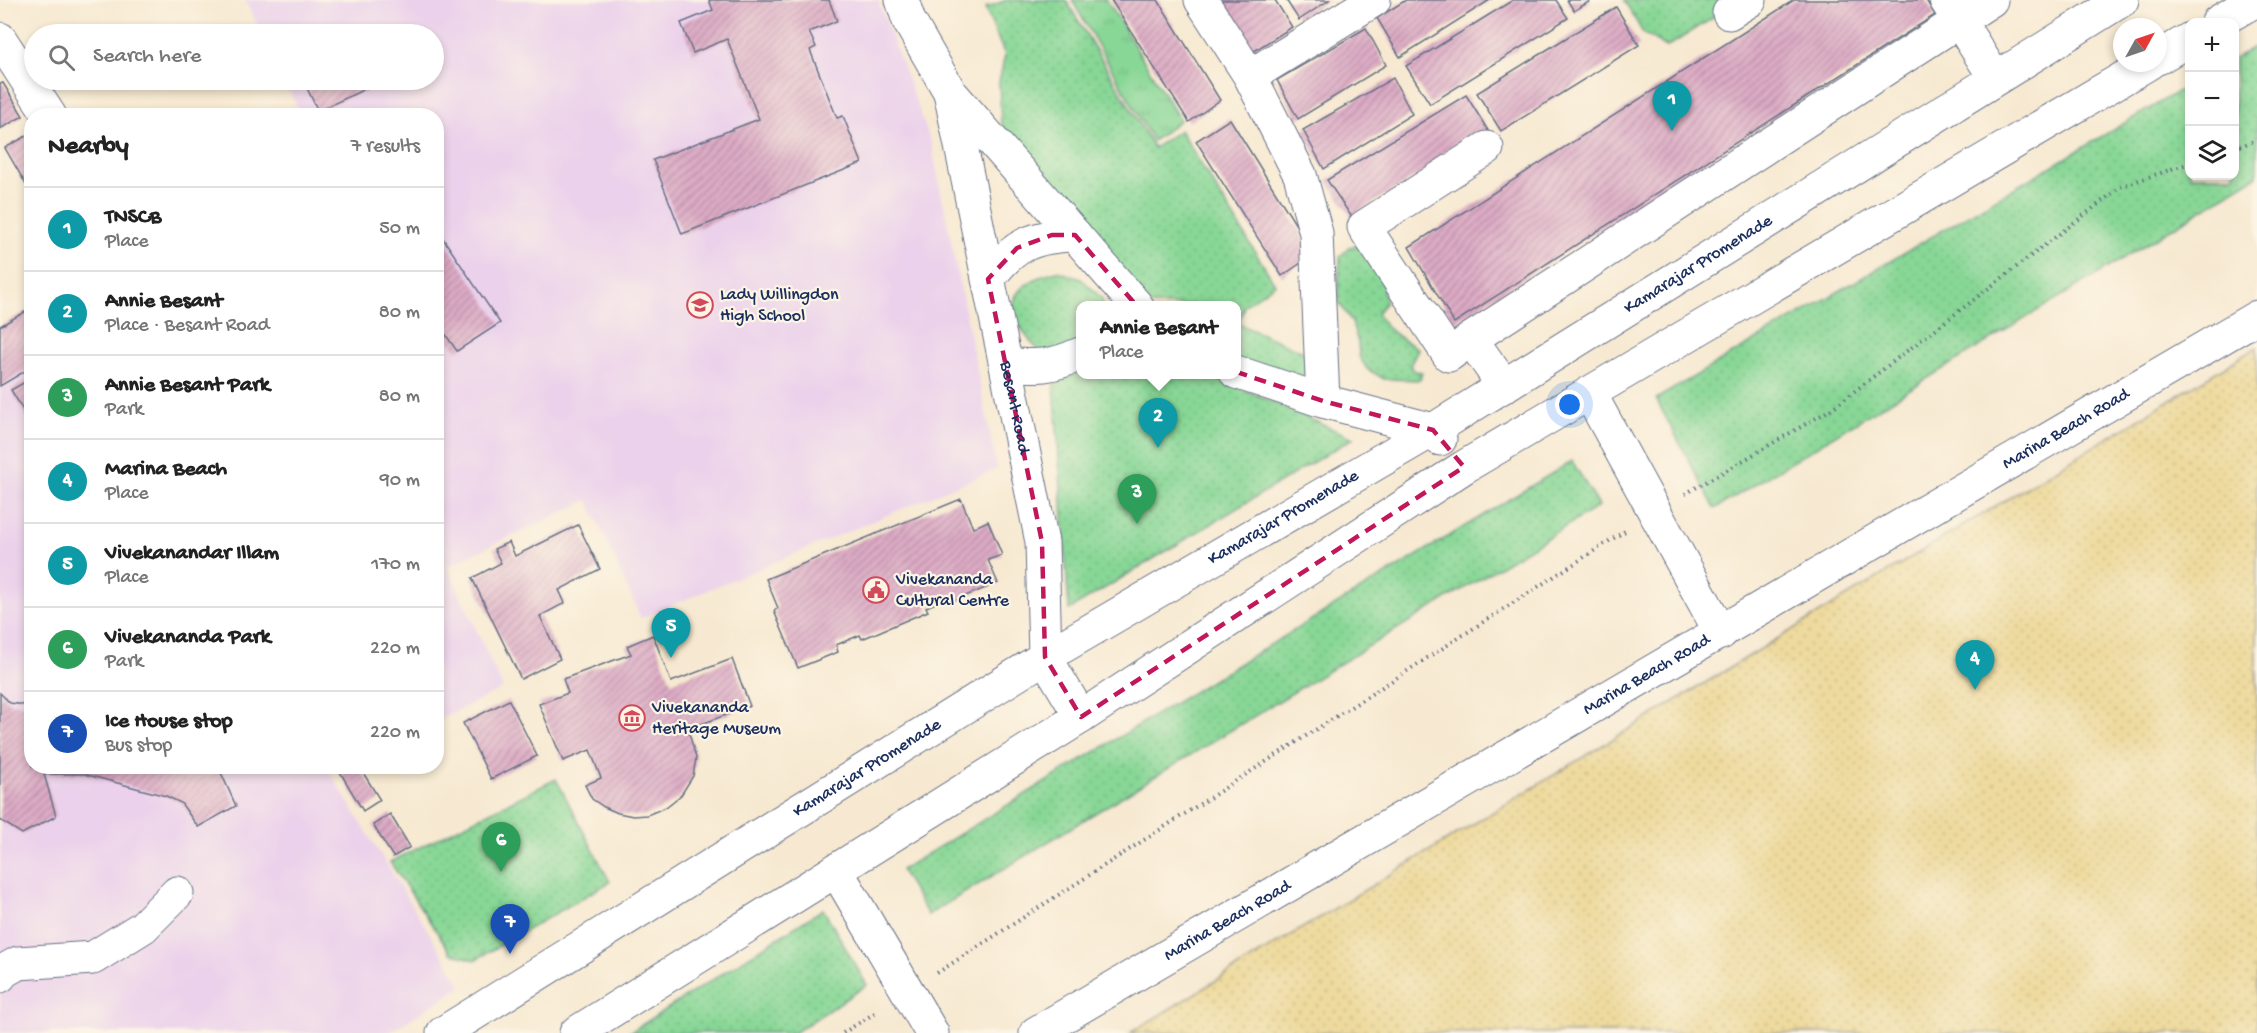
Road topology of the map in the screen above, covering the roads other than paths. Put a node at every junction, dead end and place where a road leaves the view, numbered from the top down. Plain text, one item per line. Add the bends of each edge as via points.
1 (902, 0) edge
2 (1201, 0) edge
3 (1991, 0) edge
4 (2122, 0) edge
5 (2256, 0) edge
6 (1366, 2) edge
7 (1953, 10) edge
8 (2225, 18) edge
9 (0, 39) edge
10 (2185, 42) edge
11 (2167, 53) edge
12 (2134, 72) edge
13 (24, 76) edge
14 (1250, 76) junction
15 (1995, 78) junction
16 (33, 90) edge
17 (950, 92) junction
18 (45, 108) edge
19 (1486, 148) dead end
20 (1075, 235) junction
21 (988, 279) junction
22 (1127, 301) edge
23 (2257, 317) edge
24 (1471, 339) junction
25 (1076, 356) edge
26 (1006, 364) junction
27 (1241, 374) edge
28 (1504, 386) junction
29 (1590, 394) junction
30 (1323, 401) junction
31 (1433, 430) junction
32 (1464, 468) junction
33 (1721, 633) junction
34 (1045, 657) junction
35 (1081, 717) junction
36 (836, 870) junction
37 (177, 893) dead end
38 (0, 976) edge
39 (443, 1033) edge
40 (576, 1033) edge
41 (932, 1033) edge
42 (1036, 1033) edge

1 - 17 main road, Besant Road via 909,21
2 - 14 main road
3 - 7 main road
4 - 15 main road, Kamarajar Promenade
5 - 8 main road
6 - 14 main road
7 - 15 main road
7 - 24 main road
9 - 13 main road
10 - 11 main road
12 - 29 main road
14 - 30 main road via 1300,175 1316,232
15 - 28 main road, Kamarajar Promenade
16 - 18 main road
17 - 20 main road, Besant Road
17 - 21 main road, Besant Road
19 - 24 main road via 1364,227 1449,355
20 - 21 main road via 1033,240 1017,248
20 - 22 main road, Besant Road
21 - 26 main road, Besant Road
23 - 33 main road, Marina Beach Road
24 - 28 main road
25 - 26 main road via 1036,367
26 - 34 main road, Besant Road via 1042,542
27 - 30 main road
28 - 31 main road, Kamarajar Promenade
29 - 32 main road
29 - 33 main road
30 - 31 main road
31 - 32 main road
31 - 34 main road, Kamarajar Promenade
32 - 35 main road
33 - 42 main road, Marina Beach Road
34 - 35 main road, Besant Road
34 - 39 main road, Kamarajar Promenade
35 - 36 main road
36 - 40 main road
36 - 41 main road
37 - 38 main road via 143,927 93,958 18,963

